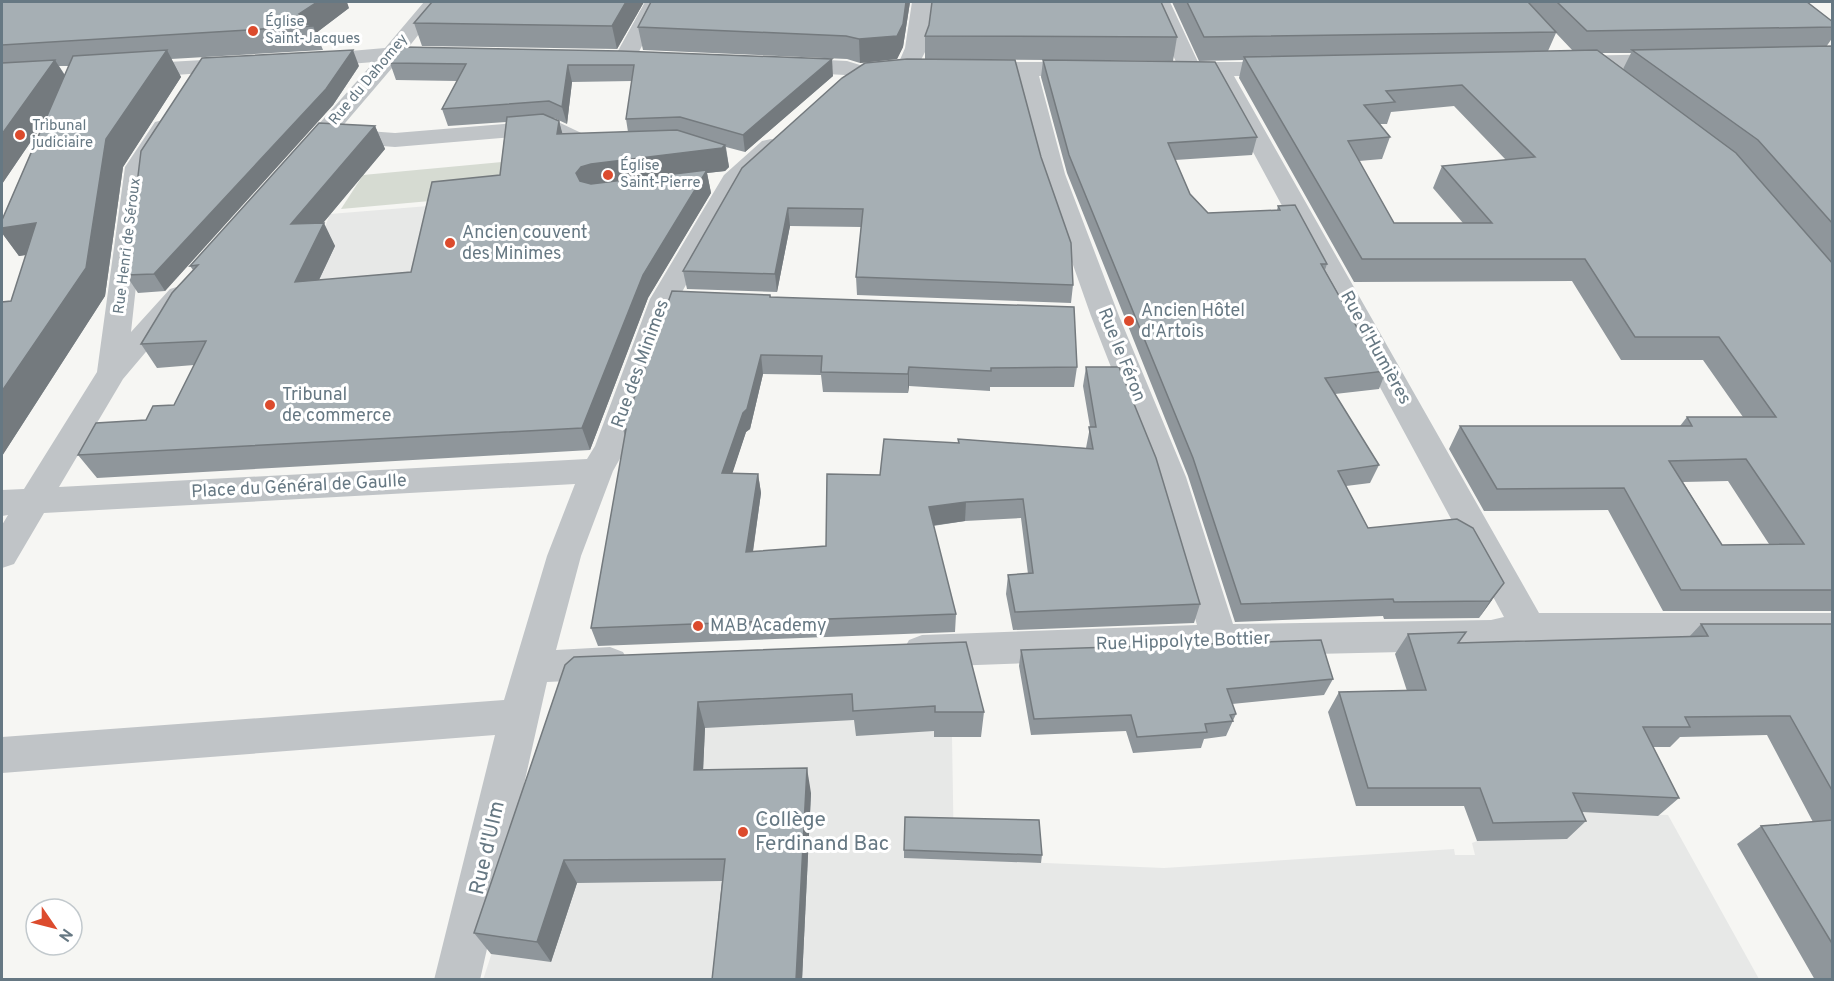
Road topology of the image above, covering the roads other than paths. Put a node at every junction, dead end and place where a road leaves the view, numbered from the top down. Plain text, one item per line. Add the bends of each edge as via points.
1 (434, 2) edge
2 (655, 2) edge
3 (922, 2) edge
4 (1160, 2) edge
5 (392, 54) junction
6 (461, 55) edge
7 (648, 59) edge
8 (294, 61) edge
9 (1692, 61) edge
10 (259, 63) edge
11 (765, 64) edge
12 (907, 67) junction
13 (930, 68) edge
14 (954, 68) edge
15 (1109, 69) edge
16 (1157, 69) edge
17 (1190, 69) junction
18 (1309, 69) edge
19 (1026, 70) junction
20 (1220, 70) junction
21 (860, 72) junction
22 (107, 73) edge
23 (188, 87) junction
24 (1624, 87) edge
25 (834, 88) edge
26 (784, 134) edge
27 (322, 136) junction
28 (626, 146) edge
29 (737, 167) junction
30 (283, 179) edge
31 (699, 184) edge
32 (198, 275) edge
33 (112, 372) junction
34 (597, 471) junction
35 (18, 502) edge
36 (2, 554) edge
37 (1529, 628) junction
38 (1833, 628) edge
39 (1220, 640) junction
40 (888, 653) edge
41 (639, 662) edge
42 (534, 666) junction
43 (519, 716) junction
44 (2, 755) edge
45 (457, 980) edge

1 - 5 street, Rue du Dahomey
2 - 7 street via 615,57
3 - 12 street via 916,48
4 - 17 street
5 - 6 street
5 - 8 street
5 - 27 street, Rue du Dahomey
9 - 24 street via 1566,60
10 - 23 street
11 - 21 street
12 - 13 street
12 - 21 street
14 - 19 street
15 - 19 street
16 - 17 street
17 - 20 street
18 - 20 street
19 - 39 street, Rue le Féron via 1093,316 1170,477
20 - 37 street, Rue d'Humières
21 - 25 street
22 - 23 street
23 - 33 street, Rue Henri de Séroux via 137,167
26 - 29 street, Rue des Minimes
27 - 28 street via 395,140 554,127 592,147
27 - 30 street, Rue du Dahomey
29 - 31 street
29 - 34 street, Rue des Minimes
32 - 33 street
33 - 35 street
34 - 35 street, Place du Général de Gaulle
34 - 42 street, Rue des Minimes via 564,556
35 - 36 street
37 - 38 street, Rue Hippolyte Bottier
37 - 39 street, Rue Hippolyte Bottier via 1491,635
39 - 40 street, Rue Hippolyte Bottier
41 - 42 street
42 - 43 street, Rue des Minimes
43 - 44 street
43 - 45 street, Rue d'Ulm

